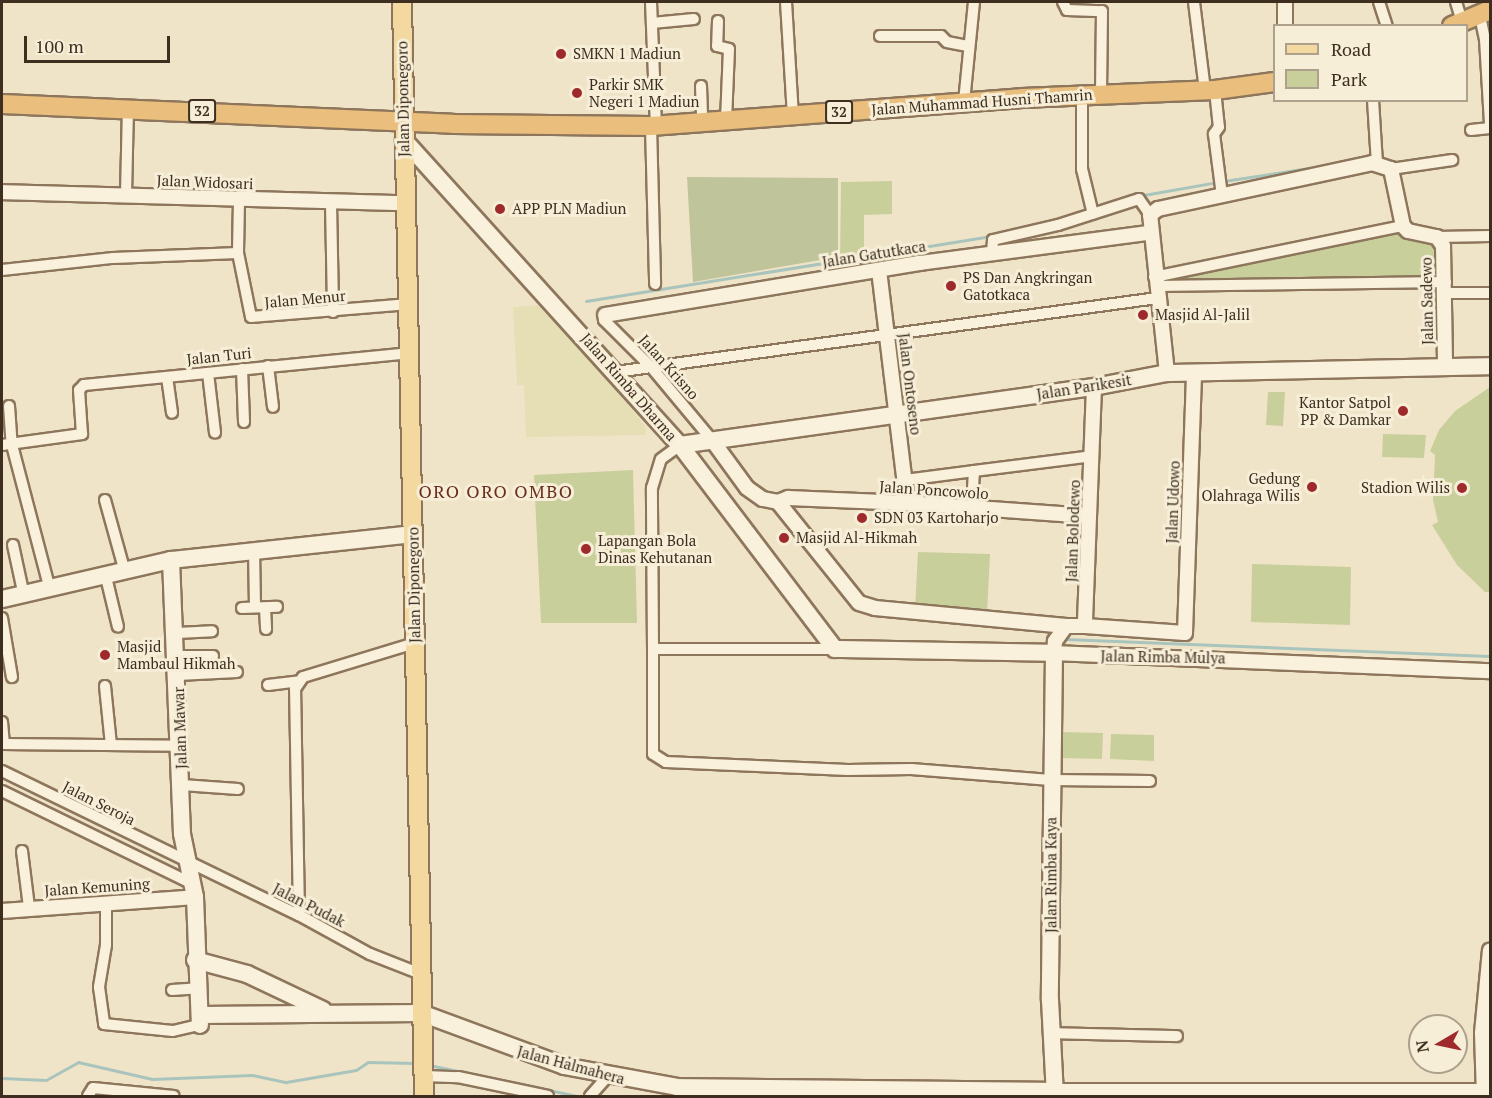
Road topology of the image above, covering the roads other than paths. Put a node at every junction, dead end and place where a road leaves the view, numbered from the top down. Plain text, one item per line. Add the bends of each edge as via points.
1 (402, 2) edge
2 (651, 2) edge
3 (786, 2) edge
4 (974, 2) edge
5 (1063, 2) edge
6 (1194, 2) edge
7 (1285, 2) edge
8 (1379, 2) edge
9 (1456, 2) edge
10 (1103, 6) edge
11 (1485, 13) edge
12 (694, 19) dead end
13 (718, 21) dead end
14 (652, 23) junction
15 (1285, 24) edge
16 (1386, 24) edge
17 (1457, 24) edge
18 (880, 36) dead end
19 (968, 46) junction
20 (1273, 82) edge
21 (701, 86) dead end
22 (1210, 90) junction
23 (1101, 95) junction
24 (1082, 96) junction
25 (964, 102) junction
26 (1373, 102) edge
27 (2, 104) edge
28 (128, 109) junction
29 (793, 116) junction
30 (726, 120) junction
31 (403, 121) junction
32 (702, 122) junction
33 (1490, 123) edge
34 (653, 125) junction
35 (1471, 130) dead end
36 (404, 140) junction
37 (1452, 160) dead end
38 (1377, 164) junction
39 (1391, 169) junction
40 (2, 192) edge
41 (126, 195) junction
42 (1222, 196) junction
43 (239, 200) junction
44 (331, 203) junction
45 (406, 203) junction
46 (1150, 209) junction
47 (1092, 210) junction
48 (1403, 226) junction
49 (1149, 233) junction
50 (1491, 236) edge
51 (1437, 237) junction
52 (238, 253) junction
53 (992, 254) junction
54 (2, 270) edge
55 (879, 270) junction
56 (655, 284) dead end
57 (1156, 287) junction
58 (1446, 287) junction
59 (1491, 293) edge
60 (409, 304) junction
61 (333, 312) junction
62 (605, 315) joint
63 (887, 334) junction
64 (408, 353) junction
65 (268, 366) junction
66 (1444, 366) junction
67 (1491, 366) edge
68 (652, 368) junction
69 (242, 369) junction
70 (615, 372) junction
71 (1194, 372) junction
72 (208, 373) junction
73 (1167, 373) junction
74 (167, 377) junction
75 (1094, 387) junction
76 (9, 406) dead end
77 (273, 407) dead end
78 (172, 413) dead end
79 (897, 415) junction
80 (244, 422) dead end
81 (214, 433) dead end
82 (712, 440) junction
83 (7, 445) edge
84 (680, 445) junction
85 (1092, 456) junction
86 (974, 471) junction
87 (905, 480) junction
88 (105, 500) dead end
89 (778, 502) junction
90 (908, 503) junction
91 (972, 508) junction
92 (1089, 516) junction
93 (413, 534) junction
94 (13, 545) dead end
95 (254, 549) junction
96 (171, 561) junction
97 (125, 572) junction
98 (106, 577) junction
99 (50, 590) junction
100 (24, 596) junction
101 (2, 599) edge
102 (277, 607) dead end
103 (242, 608) dead end
104 (260, 608) junction
105 (2, 618) edge
106 (1066, 626) junction
107 (1085, 626) junction
108 (117, 627) dead end
109 (266, 629) dead end
110 (212, 631) dead end
111 (177, 633) junction
112 (415, 643) junction
113 (653, 649) junction
114 (836, 649) junction
115 (1054, 653) junction
116 (178, 656) junction
117 (213, 656) dead end
118 (1491, 671) edge
119 (237, 672) dead end
120 (178, 675) junction
121 (12, 677) dead end
122 (300, 681) junction
123 (268, 685) dead end
124 (105, 686) dead end
125 (2, 722) edge
126 (3, 744) edge
127 (111, 746) junction
128 (181, 746) junction
129 (2, 771) edge
130 (1051, 780) junction
131 (1150, 781) dead end
132 (182, 785) junction
133 (238, 789) dead end
134 (2, 790) edge
135 (22, 851) dead end
136 (184, 860) junction
137 (193, 890) junction
138 (106, 903) junction
139 (29, 907) junction
140 (2, 911) edge
141 (299, 915) junction
142 (1491, 950) edge
143 (195, 960) junction
144 (420, 974) junction
145 (198, 988) junction
146 (172, 990) dead end
147 (327, 1012) junction
148 (421, 1013) junction
149 (200, 1020) junction
150 (1051, 1033) junction
151 (1177, 1036) dead end
152 (424, 1067) junction
153 (607, 1077) junction
154 (1486, 1088) edge
155 (717, 1093) edge
156 (820, 1094) edge
157 (1055, 1094) edge
158 (1247, 1094) edge
159 (88, 1096) edge
160 (174, 1096) edge
161 (424, 1096) edge
162 (548, 1096) edge
163 (591, 1096) edge

1 - 31 main road, Jalan Diponegoro
2 - 14 street
3 - 29 street
4 - 19 street
5 - 10 street via 1067,10
6 - 22 street
7 - 15 street
8 - 16 street
9 - 17 street
10 - 23 street
11 - 17 highway
11 - 33 street
12 - 14 street
13 - 30 street via 717,46 729,49
14 - 34 street
18 - 19 street via 941,36 948,42
19 - 25 street
20 - 22 highway, Jalan Muhammad Husni Thamrin / 32
21 - 32 street
22 - 23 highway, Jalan Muhammad Husni Thamrin / 32
22 - 42 street via 1220,127 1214,134
23 - 24 highway, Jalan Muhammad Husni Thamrin / 32
24 - 25 highway, Jalan Muhammad Husni Thamrin / 32
24 - 47 street via 1082,169
25 - 29 highway, Jalan Muhammad Husni Thamrin / 32
26 - 38 street
27 - 28 highway, 32
28 - 31 highway, 32
28 - 41 street
29 - 30 highway, Jalan Muhammad Husni Thamrin / 32
30 - 32 highway, Jalan Muhammad Husni Thamrin / 32
31 - 34 highway, Jalan Muhammad Husni Thamrin / 32
31 - 36 main road, Jalan Diponegoro
32 - 34 highway, Jalan Muhammad Husni Thamrin / 32
33 - 35 street via 1490,128
34 - 56 street
36 - 45 main road, Jalan Diponegoro
36 - 70 main road, Jalan Rimba Dharma
37 - 39 street
38 - 39 street
38 - 42 street
39 - 48 street
40 - 41 street, Jalan Widosari
41 - 43 street, Jalan Widosari
42 - 46 street
43 - 44 street, Jalan Widosari
43 - 52 street, Jalan Menur
44 - 45 street, Jalan Widosari
44 - 61 street
45 - 60 main road, Jalan Diponegoro
46 - 47 street via 1139,200
46 - 49 street
47 - 53 street via 993,240
48 - 51 street via 1414,235
48 - 57 street
49 - 53 street, Jalan Gatutkaca
49 - 57 street
50 - 51 street
51 - 58 street, Jalan Sadewo via 1443,246
52 - 54 street via 112,258
52 - 61 street, Jalan Menur via 251,317
53 - 55 street, Jalan Gatutkaca
55 - 62 street, Jalan Gatutkaca
55 - 63 street, Jalan Ontoseno
57 - 58 street
57 - 63 street
57 - 73 street
58 - 59 street
58 - 66 street, Jalan Sadewo
60 - 61 street, Jalan Menur
60 - 64 main road, Jalan Diponegoro
62 - 68 street, Jalan Krisno via 604,320
63 - 68 street
63 - 79 street, Jalan Ontoseno
64 - 65 street, Jalan Turi
64 - 93 main road, Jalan Diponegoro
65 - 69 street, Jalan Turi
65 - 77 street
66 - 67 main road, Jalan Parikesit
66 - 71 main road, Jalan Parikesit
68 - 70 street
68 - 82 street, Jalan Krisno
69 - 72 street, Jalan Turi
69 - 80 street
70 - 84 main road, Jalan Rimba Dharma
71 - 73 main road, Jalan Parikesit
71 - 107 street, Jalan Udowo via 1185,633
72 - 74 street, Jalan Turi
72 - 81 street
73 - 75 main road, Jalan Parikesit
74 - 78 street
74 - 83 street, Jalan Turi via 84,385 79,390 82,434
75 - 79 main road, Jalan Parikesit
75 - 85 street, Jalan Bolodewo
76 - 83 street
79 - 82 main road, Jalan Parikesit
79 - 87 street, Jalan Ontoseno
82 - 84 main road, Jalan Parikesit
82 - 89 street via 747,488 763,499
83 - 99 street
84 - 113 street via 661,459 652,488
84 - 114 main road, Jalan Rimba Dharma
85 - 86 street
85 - 92 street, Jalan Bolodewo
86 - 87 street
86 - 91 street
87 - 90 street, Jalan Ontoseno
88 - 97 street
89 - 90 street, Jalan Poncowolo via 788,498
89 - 106 street via 860,603 875,608
90 - 91 street, Jalan Poncowolo
91 - 92 street, Jalan Poncowolo
92 - 107 street, Jalan Bolodewo
93 - 95 main road
93 - 112 main road, Jalan Diponegoro
94 - 100 street
95 - 96 main road
95 - 104 street
96 - 97 main road
96 - 111 main road, Jalan Mawar
97 - 98 main road
98 - 99 main road
98 - 108 street
99 - 100 main road
100 - 101 main road
102 - 104 street
103 - 104 street
104 - 109 street
105 - 121 street
106 - 107 street
106 - 115 street via 1055,641
110 - 111 street
111 - 116 main road, Jalan Mawar
112 - 122 street
112 - 144 main road, Jalan Diponegoro
113 - 114 street
113 - 130 street via 651,742 653,754 666,762 911,769
114 - 115 main road, Jalan Rimba Mulya
115 - 118 street, Jalan Rimba Mulya
115 - 130 main road, Jalan Rimba Kaya
116 - 117 street
116 - 120 main road, Jalan Mawar
119 - 120 street
120 - 128 main road, Jalan Mawar
122 - 123 street
122 - 141 street via 293,706
124 - 127 street
125 - 126 street
126 - 127 street
127 - 128 street
128 - 132 main road, Jalan Mawar
129 - 136 street, Jalan Seroja
130 - 131 street
130 - 150 main road, Jalan Rimba Kaya
132 - 133 street
132 - 136 main road, Jalan Mawar
134 - 137 street
135 - 139 street
136 - 137 main road, Jalan Mawar
136 - 141 street, Jalan Pudak
137 - 138 street, Jalan Kemuning
137 - 143 main road, Jalan Mawar
138 - 139 street, Jalan Kemuning
138 - 149 street via 106,945 99,987 104,1024 173,1031
139 - 140 street, Jalan Kemuning
141 - 144 street, Jalan Pudak via 370,954
142 - 154 street via 1482,1033
143 - 145 main road, Jalan Mawar
143 - 147 main road via 247,974
144 - 148 main road, Jalan Diponegoro
145 - 146 street
145 - 149 main road, Jalan Mawar
147 - 148 main road
147 - 149 main road
148 - 152 main road, Jalan Diponegoro
148 - 153 main road, Jalan Halmahera via 509,1049
150 - 151 street
150 - 157 main road, Jalan Rimba Kaya
152 - 161 main road, Jalan Diponegoro
152 - 162 street
153 - 155 main road, Jalan Halmahera
153 - 163 street
154 - 158 street, Jalan Halmahera
155 - 156 main road, Jalan Halmahera
156 - 157 main road, Jalan Halmahera
157 - 158 street, Jalan Halmahera
159 - 160 street via 93,1088

